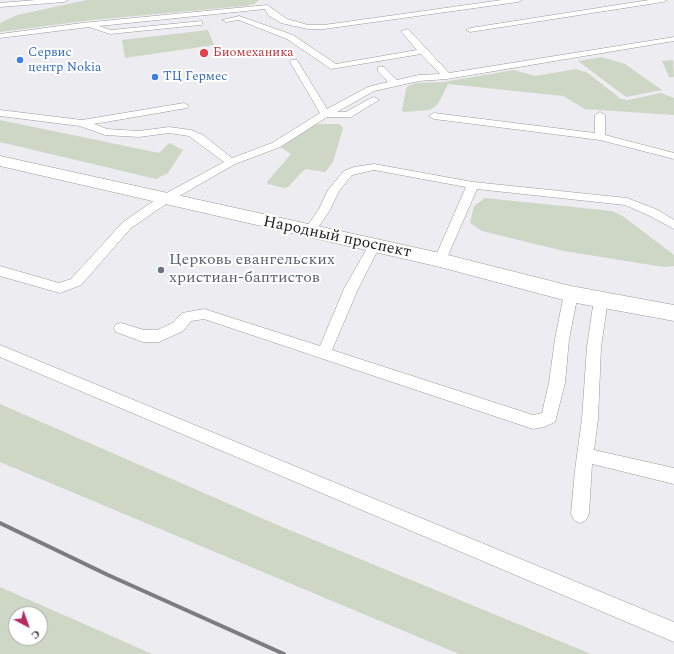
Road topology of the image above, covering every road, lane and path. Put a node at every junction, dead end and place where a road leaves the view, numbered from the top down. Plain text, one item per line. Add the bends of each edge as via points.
1 (64, 0) edge
2 (274, 0) edge
3 (518, 0) edge
4 (663, 0) edge
5 (0, 5) edge
6 (267, 7) junction
7 (82, 25) junction
8 (470, 30) dead end
9 (405, 31) dead end
10 (0, 36) edge
11 (674, 39) edge
12 (424, 51) junction
13 (294, 62) dead end
14 (381, 69) dead end
15 (447, 76) junction
16 (394, 83) junction
17 (374, 100) dead end
18 (184, 106) dead end
19 (0, 113) edge
20 (324, 114) junction
21 (600, 115) dead end
22 (434, 116) dead end
23 (82, 123) junction
24 (600, 137) junction
25 (674, 156) edge
26 (0, 161) edge
27 (231, 162) junction
28 (473, 185) junction
29 (165, 199) junction
30 (674, 225) edge
31 (309, 232) junction
32 (374, 246) junction
33 (440, 260) junction
34 (0, 271) edge
35 (571, 294) junction
36 (601, 299) junction
37 (674, 313) edge
38 (121, 328) dead end
39 (0, 351) edge
40 (324, 353) junction
41 (585, 455) junction
42 (674, 476) edge
43 (580, 514) dead end
44 (674, 632) edge

1 - 5 lane
2 - 6 lane
3 - 6 lane via 324,27 308,27 284,20 271,13
4 - 8 lane
6 - 7 lane
7 - 10 lane
7 - 12 lane via 95,26 110,32 239,18 290,37 334,66
9 - 12 lane
11 - 15 lane
12 - 15 lane
13 - 20 lane
14 - 16 lane
15 - 16 lane
16 - 20 lane via 371,89
17 - 20 lane via 348,114
18 - 23 lane
19 - 23 lane
20 - 27 lane via 276,145
21 - 24 lane
22 - 24 lane
23 - 27 lane via 105,132 139,134 169,130 191,133
24 - 25 lane
26 - 29 main road, Народный проспект
27 - 29 lane
28 - 30 lane via 627,202
28 - 31 lane via 374,167 354,170 348,173 334,190
28 - 33 lane
29 - 31 main road, Народный проспект
29 - 34 lane via 127,225 76,282 60,288
31 - 32 main road, Народный проспект
32 - 33 main road, Народный проспект
32 - 40 lane via 351,289
33 - 35 main road, Народный проспект
35 - 36 main road, Народный проспект
35 - 40 lane via 557,383 549,417 544,420 523,420
36 - 37 main road, Народный проспект
36 - 41 lane via 594,347
38 - 40 lane via 143,336 159,336 178,328 187,317 204,314
39 - 44 lane
41 - 42 lane
41 - 43 lane

